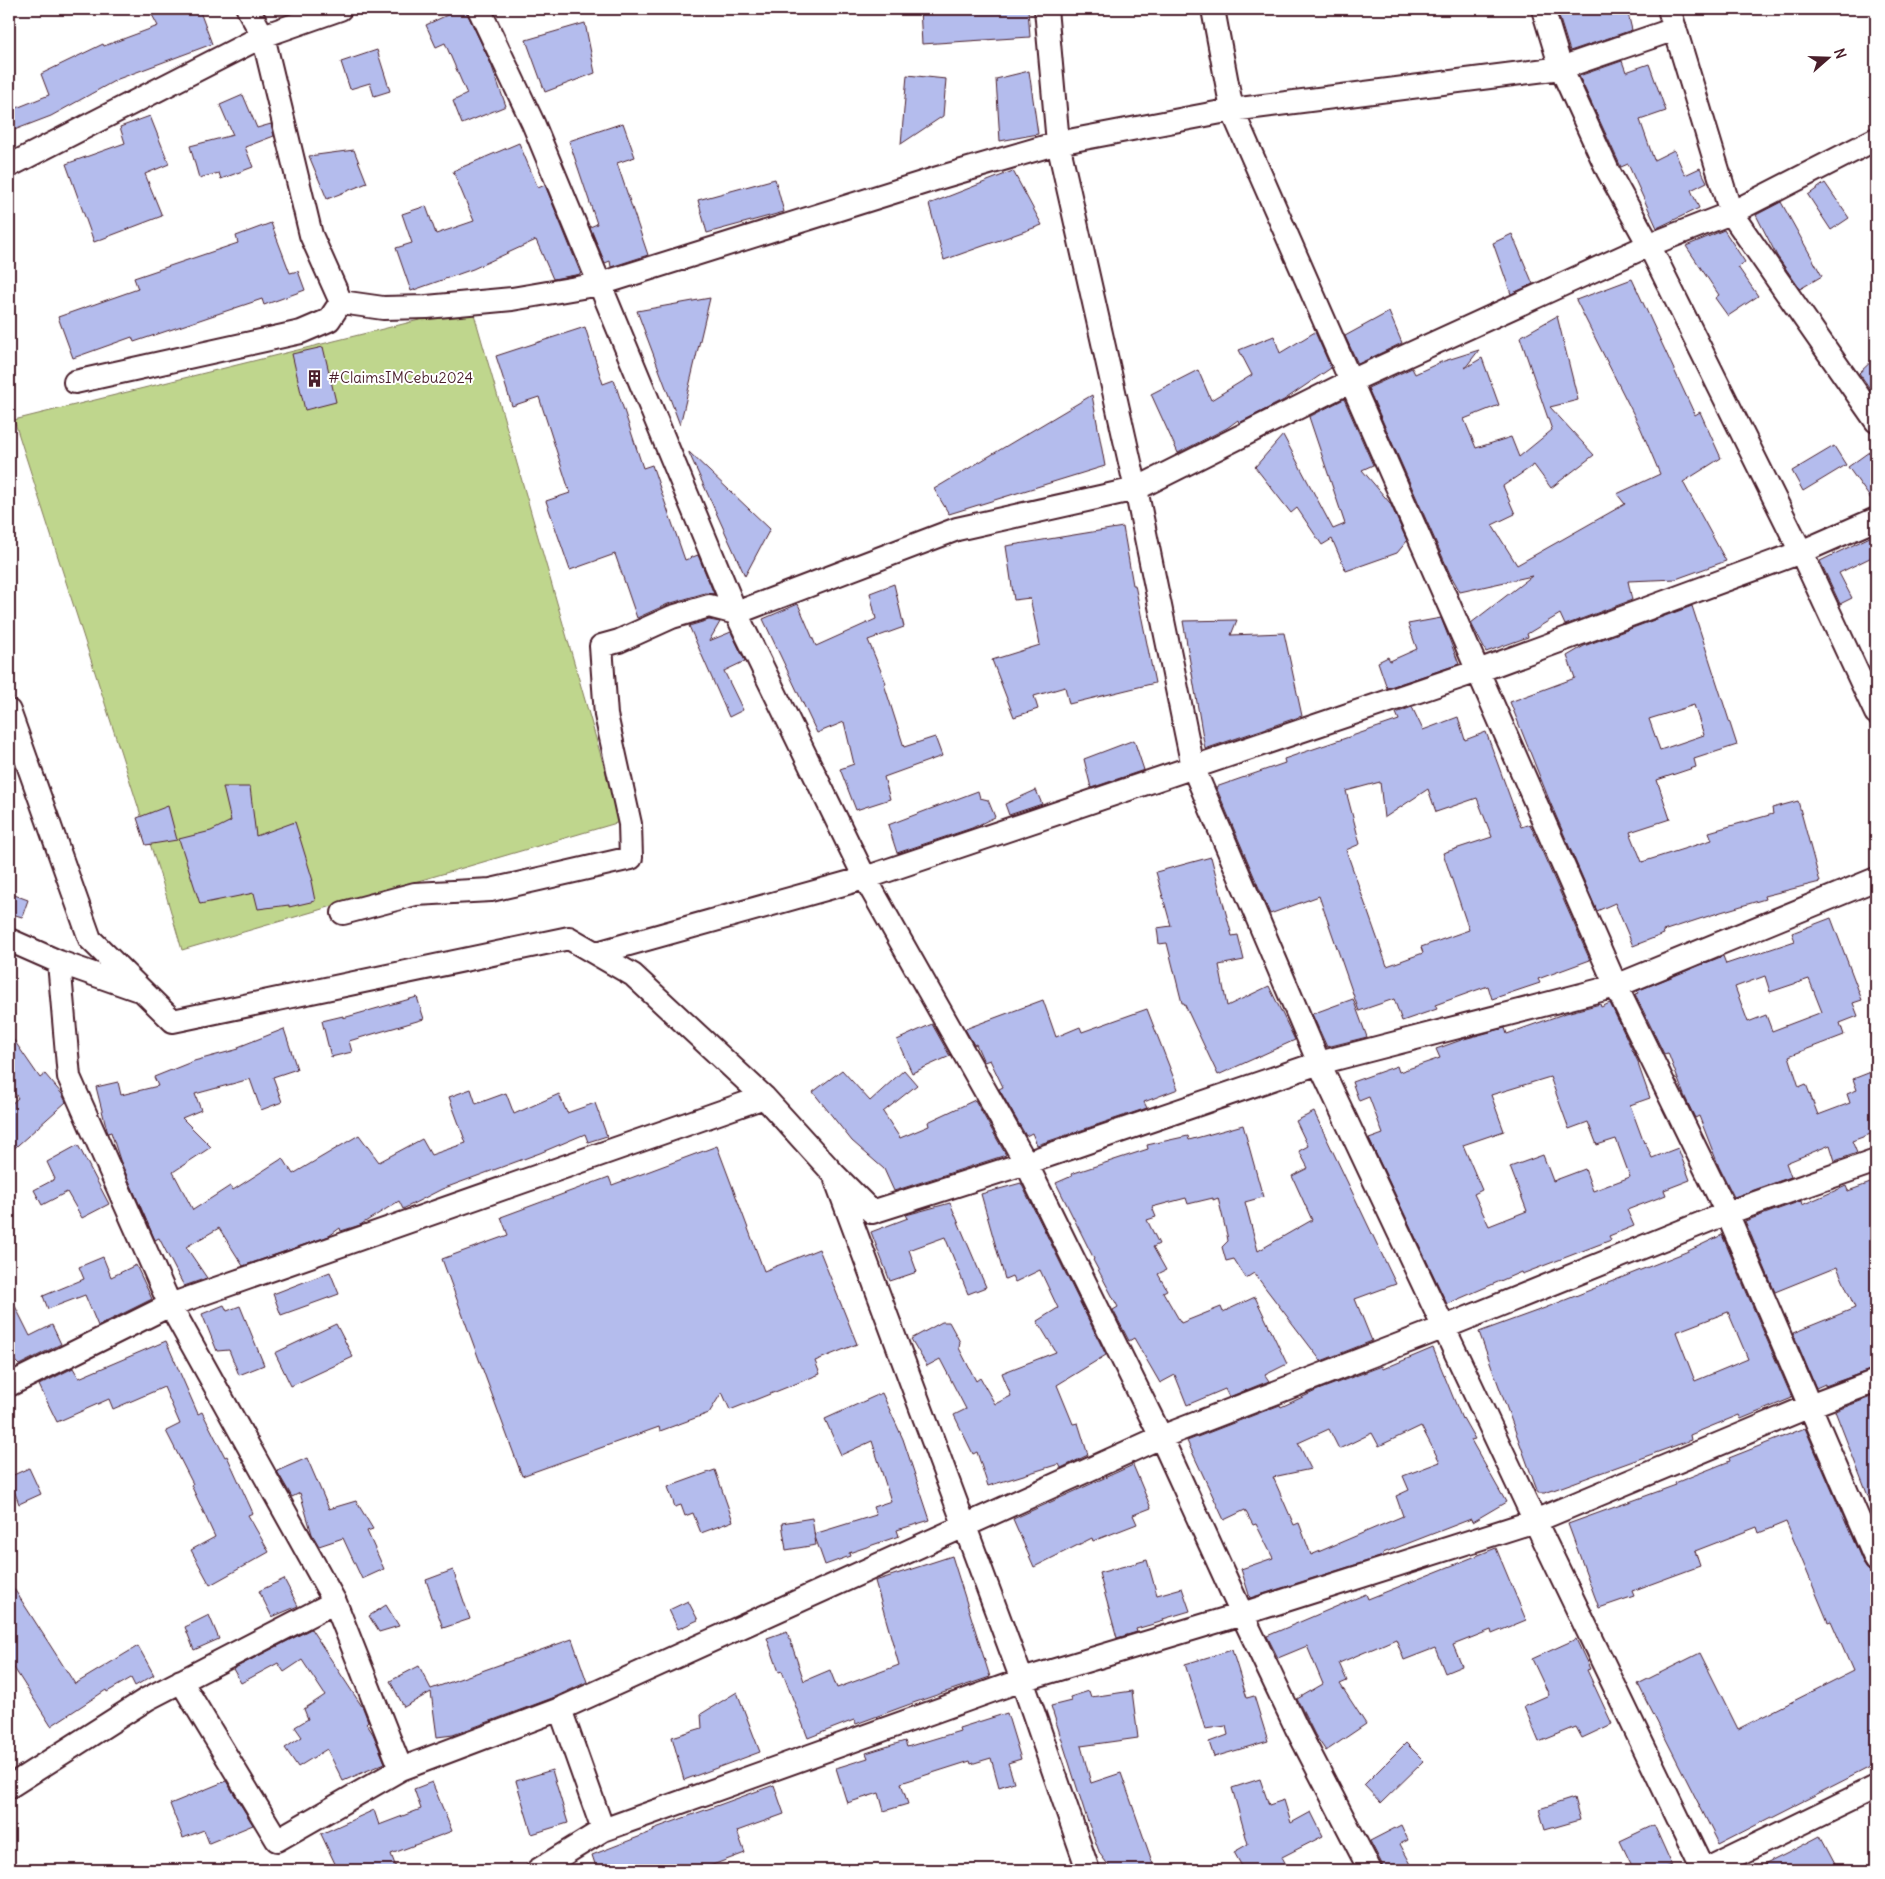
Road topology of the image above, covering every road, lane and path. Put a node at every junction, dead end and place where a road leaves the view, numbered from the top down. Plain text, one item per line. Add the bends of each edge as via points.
1 (248, 9) edge
2 (340, 9) edge
3 (479, 9) edge
4 (1046, 9) edge
5 (1213, 9) edge
6 (1543, 9) edge
7 (1672, 19) edge
8 (263, 36) junction
9 (1560, 68) junction
10 (1232, 110) junction
11 (1876, 139) edge
12 (1058, 143) junction
13 (9, 166) edge
14 (1731, 213) junction
15 (1649, 245) junction
16 (600, 284) junction
17 (341, 302) junction
18 (1351, 381) junction
19 (75, 382) dead end
20 (1876, 421) edge
21 (1136, 489) junction
22 (1876, 519) edge
23 (1801, 552) junction
24 (736, 613) junction
25 (1478, 671) junction
26 (9, 711) edge
27 (1876, 713) edge
28 (1194, 767) junction
29 (865, 878) junction
30 (1876, 879) edge
31 (343, 913) dead end
32 (9, 940) edge
33 (597, 953) junction
34 (59, 962) junction
35 (1616, 986) junction
36 (143, 992) junction
37 (1319, 1063) junction
38 (764, 1097) junction
39 (1876, 1161) edge
40 (1026, 1163) junction
41 (834, 1174) junction
42 (1727, 1213) junction
43 (170, 1305) junction
44 (1444, 1327) junction
45 (1876, 1381) edge
46 (10, 1383) edge
47 (1810, 1406) junction
48 (1161, 1437) junction
49 (1535, 1521) junction
50 (964, 1525) junction
51 (1876, 1560) edge
52 (335, 1602) junction
53 (1242, 1614) junction
54 (1022, 1680) junction
55 (180, 1681) junction
56 (560, 1709) junction
57 (401, 1769) junction
58 (9, 1787) edge
59 (1876, 1787) edge
60 (603, 1830) junction
61 (569, 1862) edge
62 (538, 1870) edge
63 (1088, 1870) edge
64 (1370, 1870) edge
65 (1704, 1870) edge

1 - 8 street
2 - 8 street
3 - 16 street via 533,123
4 - 12 street
5 - 10 street
6 - 9 street
7 - 9 street
7 - 14 street
8 - 13 street
8 - 17 street via 310,236
9 - 10 street
9 - 15 street via 1608,171
10 - 12 street
10 - 18 street
11 - 14 street
12 - 16 street
12 - 21 street
14 - 15 street
14 - 20 street
15 - 18 street
15 - 23 street
16 - 17 street via 512,299 427,307 383,308
16 - 24 street
17 - 19 street via 329,320 301,332
18 - 21 street
18 - 25 street
21 - 24 street via 957,529
21 - 28 street
22 - 23 street
23 - 25 street
23 - 27 street
24 - 29 street
24 - 31 street via 709,606 672,617 601,646 606,716 630,824 631,858 490,890 415,894
25 - 28 street
25 - 35 street
26 - 36 street via 90,939
28 - 29 street
28 - 37 street
29 - 33 street
29 - 40 street
30 - 35 street
32 - 34 street
33 - 36 street via 569,938 173,1021
33 - 38 street via 633,975
34 - 36 street
34 - 43 street via 69,1077
35 - 37 street
35 - 42 street
37 - 40 street
37 - 44 street
38 - 41 street
38 - 43 street
39 - 42 street
40 - 41 street via 872,1212
40 - 48 street
41 - 50 street
42 - 44 street
42 - 47 street
43 - 46 street
43 - 52 street
44 - 48 street
44 - 49 street
45 - 47 street
47 - 49 street
47 - 51 street
48 - 50 street
48 - 53 street
49 - 53 street
49 - 65 street
50 - 54 street
50 - 56 street
52 - 55 street
52 - 57 street
53 - 54 street
53 - 64 street
54 - 60 street
54 - 63 street
55 - 57 street via 277,1840
55 - 58 street
56 - 57 street
56 - 60 street
59 - 65 street
60 - 61 street
61 - 62 street

